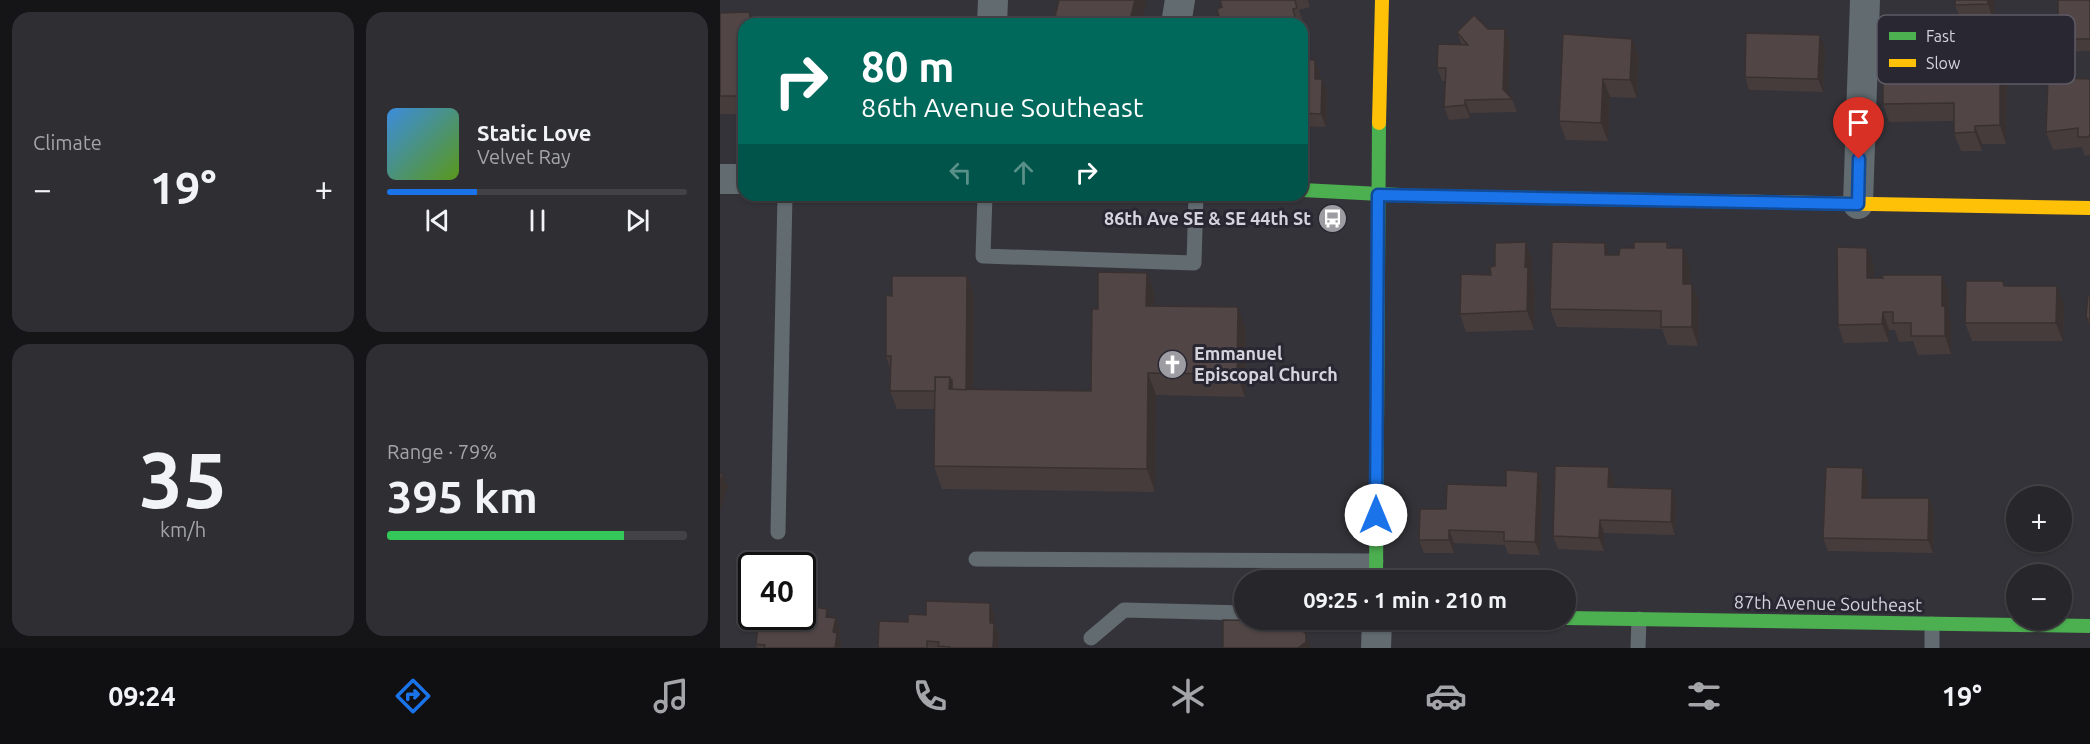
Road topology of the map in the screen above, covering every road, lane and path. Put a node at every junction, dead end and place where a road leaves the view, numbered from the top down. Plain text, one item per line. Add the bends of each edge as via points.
1 (993, 0) edge
2 (1180, 0) edge
3 (1382, 0) edge
4 (1865, 0) edge
5 (992, 18) edge
6 (1177, 18) edge
7 (720, 179) edge
8 (738, 179) edge
9 (1308, 190) edge
10 (1378, 195) junction
11 (785, 201) edge
12 (985, 201) edge
13 (1196, 201) edge
14 (1858, 204) junction
15 (2090, 208) edge
16 (778, 532) dead end
17 (976, 559) dead end
18 (1376, 561) junction
19 (1376, 570) edge
20 (1234, 613) edge
21 (1576, 618) edge
22 (1639, 619) junction
23 (1932, 624) junction
24 (2090, 626) edge
25 (1377, 630) edge
26 (1091, 638) dead end
27 (1377, 648) edge
28 (1638, 648) edge
29 (1932, 648) edge

1 - 5 street
2 - 6 street
3 - 10 street
4 - 14 street
7 - 8 street
9 - 10 street
10 - 14 street
10 - 18 street
11 - 16 lane
12 - 13 lane via 983,256 1194,263
14 - 15 street
17 - 18 lane
18 - 19 street
20 - 26 lane via 1124,610
21 - 22 street, 87th Avenue Southeast
22 - 23 street, 87th Avenue Southeast
22 - 28 lane
23 - 24 street, 87th Avenue Southeast
23 - 29 lane
25 - 27 street

